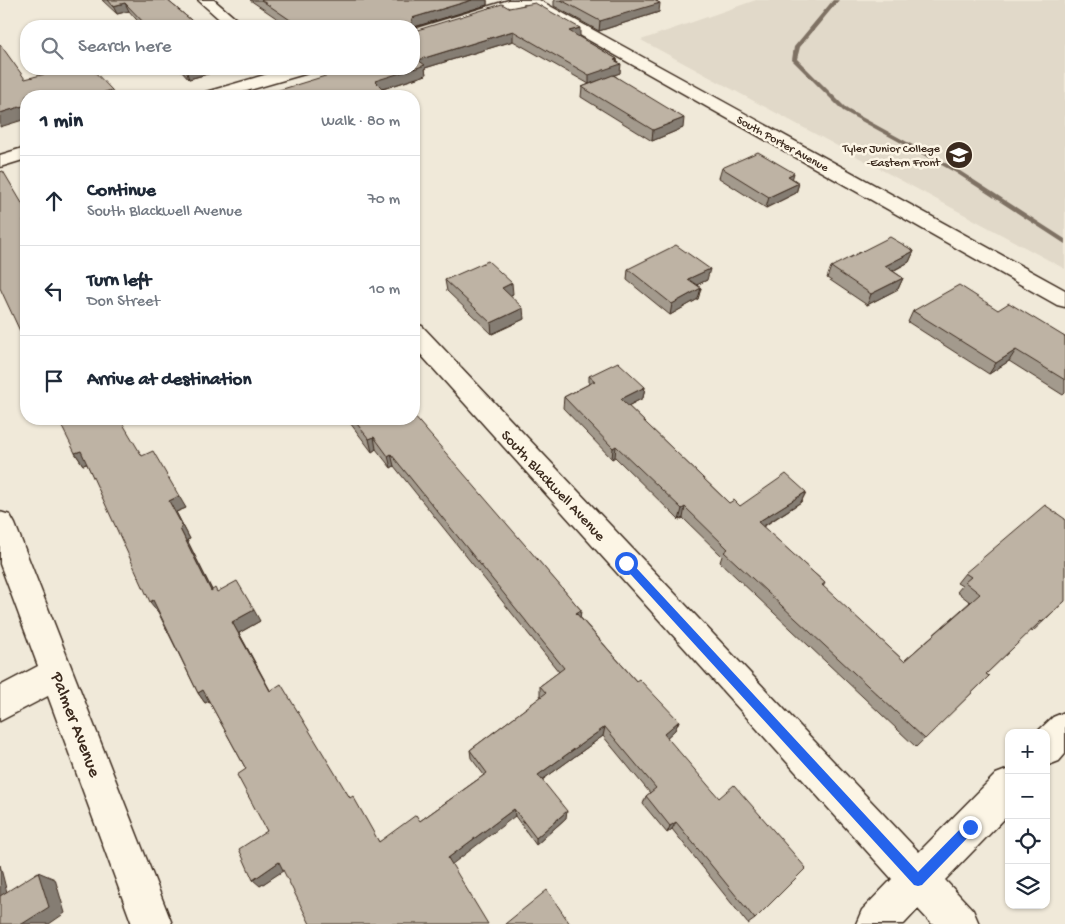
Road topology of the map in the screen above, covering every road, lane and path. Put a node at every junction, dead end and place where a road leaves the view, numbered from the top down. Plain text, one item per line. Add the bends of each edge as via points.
1 (205, 0) edge
2 (524, 0) edge
3 (528, 0) edge
4 (229, 20) edge
5 (420, 32) edge
6 (277, 75) edge
7 (231, 90) edge
8 (20, 155) edge
9 (0, 161) edge
10 (1065, 300) edge
11 (420, 339) edge
12 (0, 524) edge
13 (58, 673) junction
14 (0, 704) edge
15 (1065, 729) edge
16 (1050, 744) edge
17 (1005, 791) edge
18 (918, 880) junction
19 (152, 924) edge
20 (876, 924) edge
21 (959, 924) edge

1 - 4 street
2 - 5 street
3 - 10 street, South Porter Avenue
6 - 7 street
8 - 9 street
11 - 18 street, South Blackwell Avenue
12 - 13 street, Palmer Avenue
13 - 14 street
13 - 19 street, Palmer Avenue
15 - 16 street
17 - 18 street
18 - 20 street
18 - 21 street, South Blackwell Avenue

